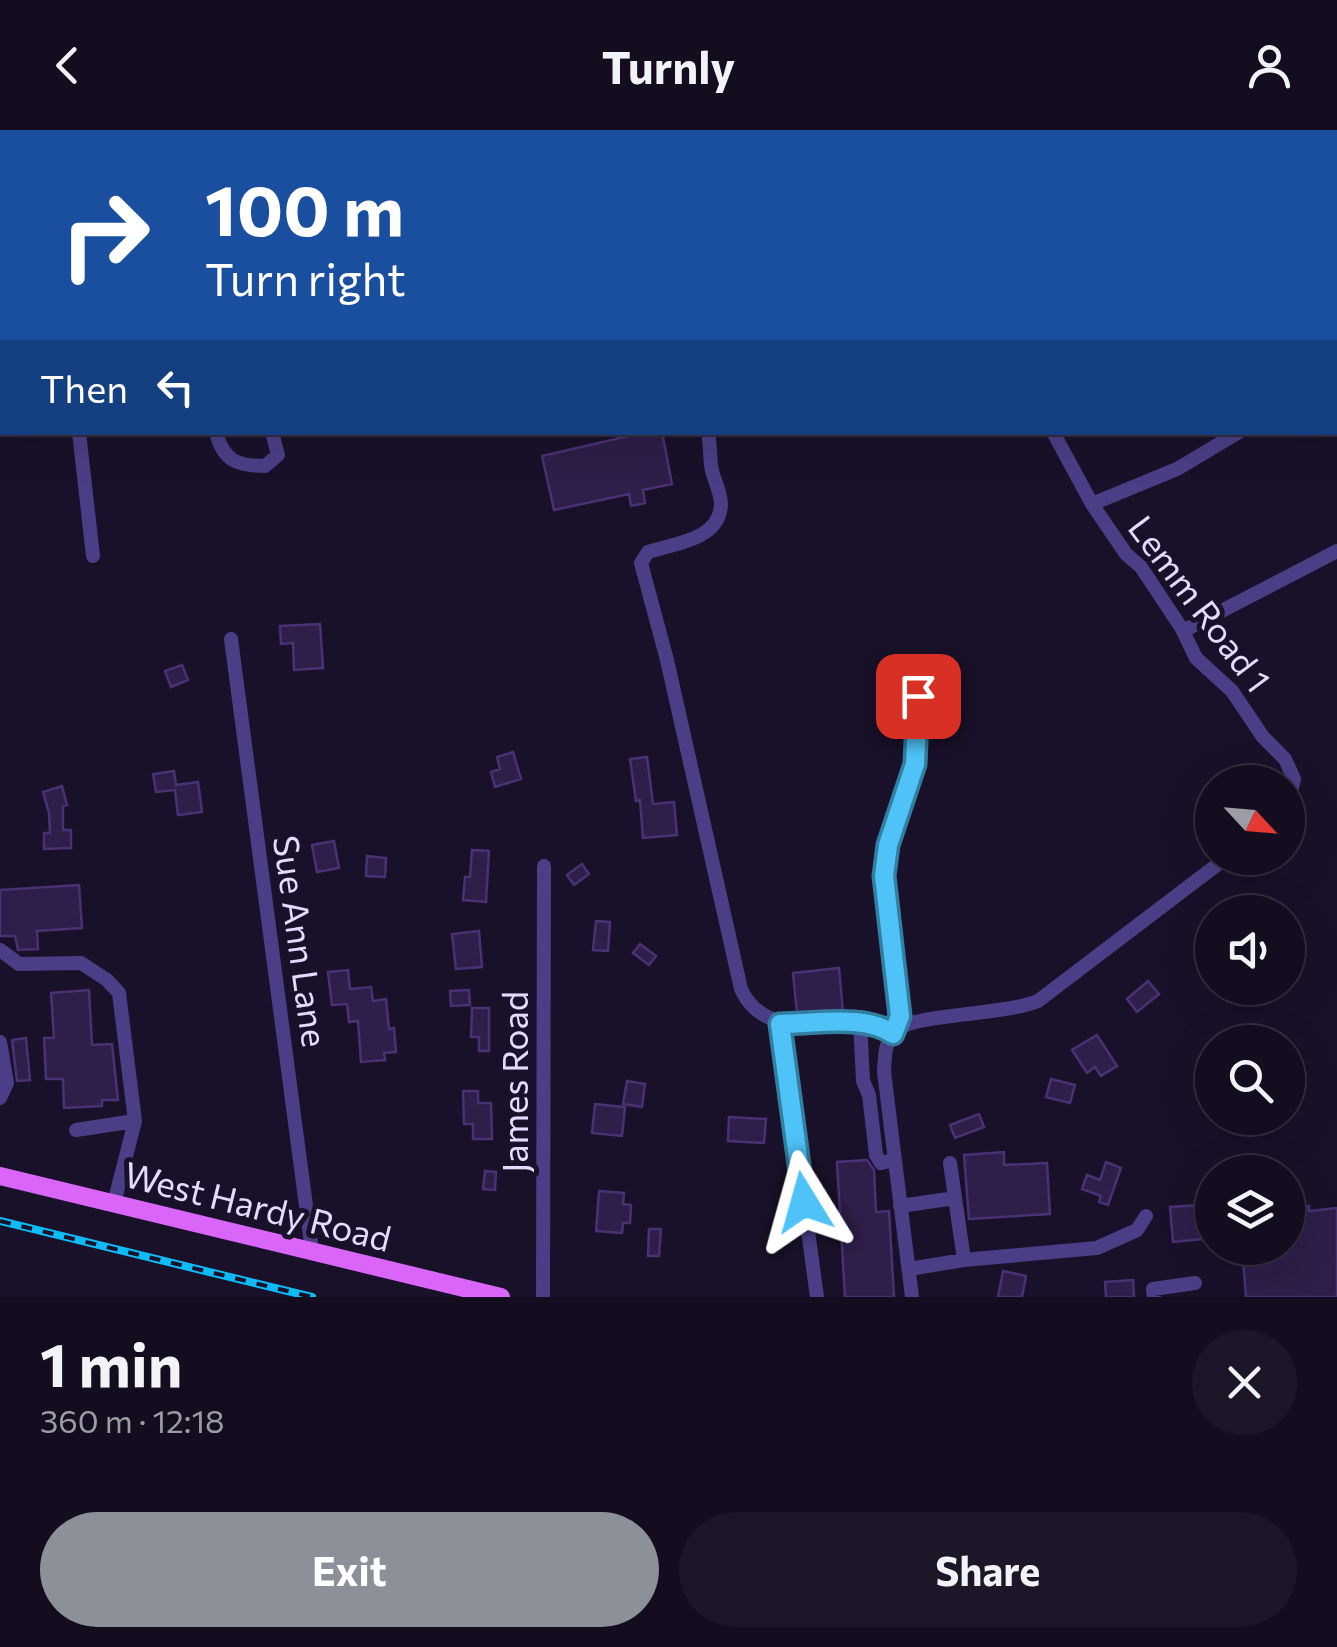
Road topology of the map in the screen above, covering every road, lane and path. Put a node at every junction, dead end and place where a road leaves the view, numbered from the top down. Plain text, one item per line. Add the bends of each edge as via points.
1 (79, 435) edge
2 (217, 435) edge
3 (273, 435) edge
4 (708, 435) edge
5 (1055, 435) edge
6 (1233, 435) edge
7 (1092, 504) junction
8 (1337, 551) edge
9 (93, 556) dead end
10 (1182, 631) junction
11 (231, 639) dead end
12 (918, 696) dead end
13 (1287, 765) edge
14 (544, 866) dead end
15 (1204, 875) edge
16 (0, 950) edge
17 (860, 1020) junction
18 (780, 1024) junction
19 (895, 1032) junction
20 (0, 1042) edge
21 (0, 1098) edge
22 (135, 1121) junction
23 (76, 1130) dead end
24 (894, 1160) junction
25 (950, 1163) dead end
26 (0, 1176) edge
27 (955, 1198) junction
28 (114, 1203) junction
29 (900, 1206) junction
30 (1146, 1216) dead end
31 (312, 1252) junction
32 (964, 1260) junction
33 (909, 1269) junction
34 (1195, 1283) dead end
35 (502, 1297) edge
36 (542, 1297) edge
37 (817, 1297) edge
38 (912, 1297) edge
39 (1154, 1297) edge

1 - 9 street
2 - 3 street via 227,458 265,466 278,455
4 - 18 street via 722,505 717,522 684,543 648,552 641,564 741,989 747,1002
5 - 7 street, Lemm Road 1
6 - 7 street via 1177,470
7 - 10 street, Lemm Road 1
8 - 10 street
10 - 13 street, Lemm Road 1 via 1196,658 1232,691
11 - 31 street, Sue Ann Lane
12 - 19 street via 915,764 884,876 900,1016
14 - 36 street, James Road
15 - 19 street via 1038,1001 913,1022
16 - 22 street via 19,964 82,964 119,992
17 - 18 street
17 - 19 street
17 - 24 street via 876,1154 881,1163
18 - 37 street
19 - 24 street via 885,1048 884,1072
20 - 21 street via 6,1083
22 - 23 street
22 - 28 street
24 - 29 street
25 - 27 street
26 - 28 main road, West Hardy Road
27 - 29 street
27 - 32 street
28 - 31 main road, West Hardy Road
29 - 33 street
30 - 32 street via 1137,1230 1096,1248
31 - 35 main road, West Hardy Road
32 - 33 street
33 - 38 street
34 - 39 street via 1153,1289

